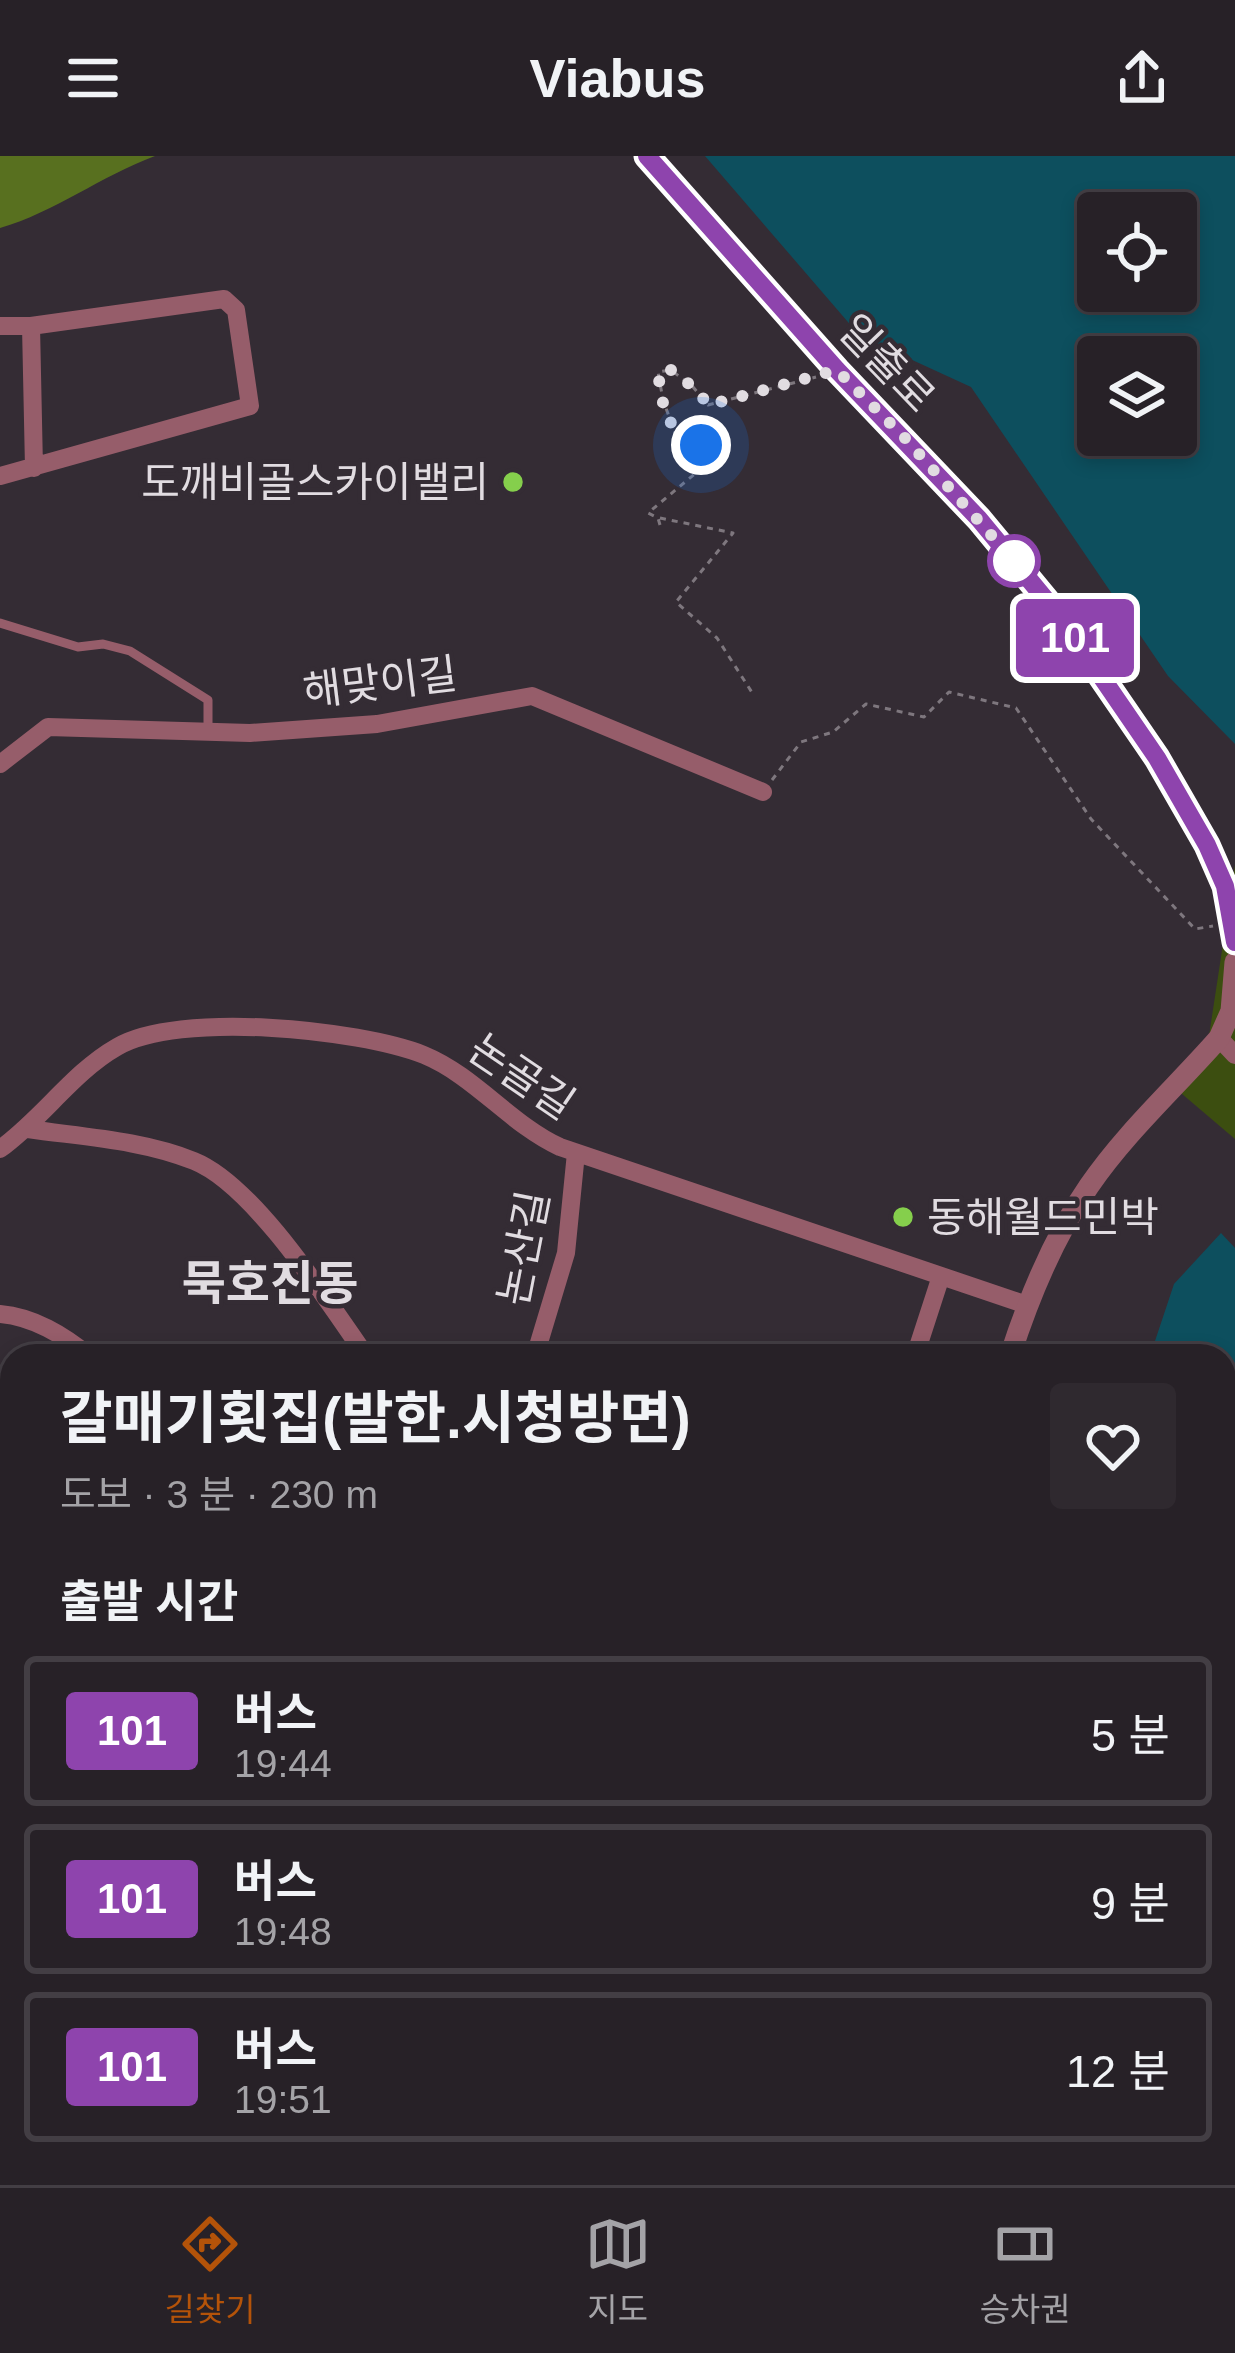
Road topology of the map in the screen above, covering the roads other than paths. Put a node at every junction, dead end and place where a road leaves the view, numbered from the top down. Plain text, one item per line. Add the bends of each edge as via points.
1 (647, 156) edge
2 (0, 326) edge
3 (31, 326) junction
4 (34, 468) junction
5 (0, 476) edge
6 (0, 623) edge
7 (208, 731) junction
8 (0, 764) edge
9 (763, 792) road end
10 (1234, 932) edge
11 (1235, 962) edge
12 (1227, 1047) edge
13 (28, 1129) junction
14 (0, 1150) edge
15 (576, 1153) junction
16 (941, 1276) junction
17 (1027, 1305) junction
18 (0, 1313) edge
19 (74, 1344) edge
20 (357, 1344) edge
21 (539, 1344) edge
22 (919, 1344) edge
23 (1014, 1344) edge

1 - 10 street, 일출로 via 979,519 1084,650 1207,845
2 - 3 street
3 - 4 street
3 - 4 street via 224,299 236,310 250,406
4 - 5 street
6 - 7 lane via 78,647 130,651 208,700
7 - 8 street, 해맞이길 via 48,727
7 - 9 street, 해맞이길 via 377,724 532,697
11 - 12 street
12 - 17 street via 1090,1185
13 - 14 street, 논골길
13 - 15 street, 논골길 via 116,1047 201,1026 365,1038 425,1056 529,1132
13 - 20 street via 137,1144 214,1172 295,1258
15 - 16 street, 논골길
15 - 21 street, 논산길 via 566,1253
16 - 17 street, 논골길
16 - 22 street
17 - 23 street
18 - 19 street

